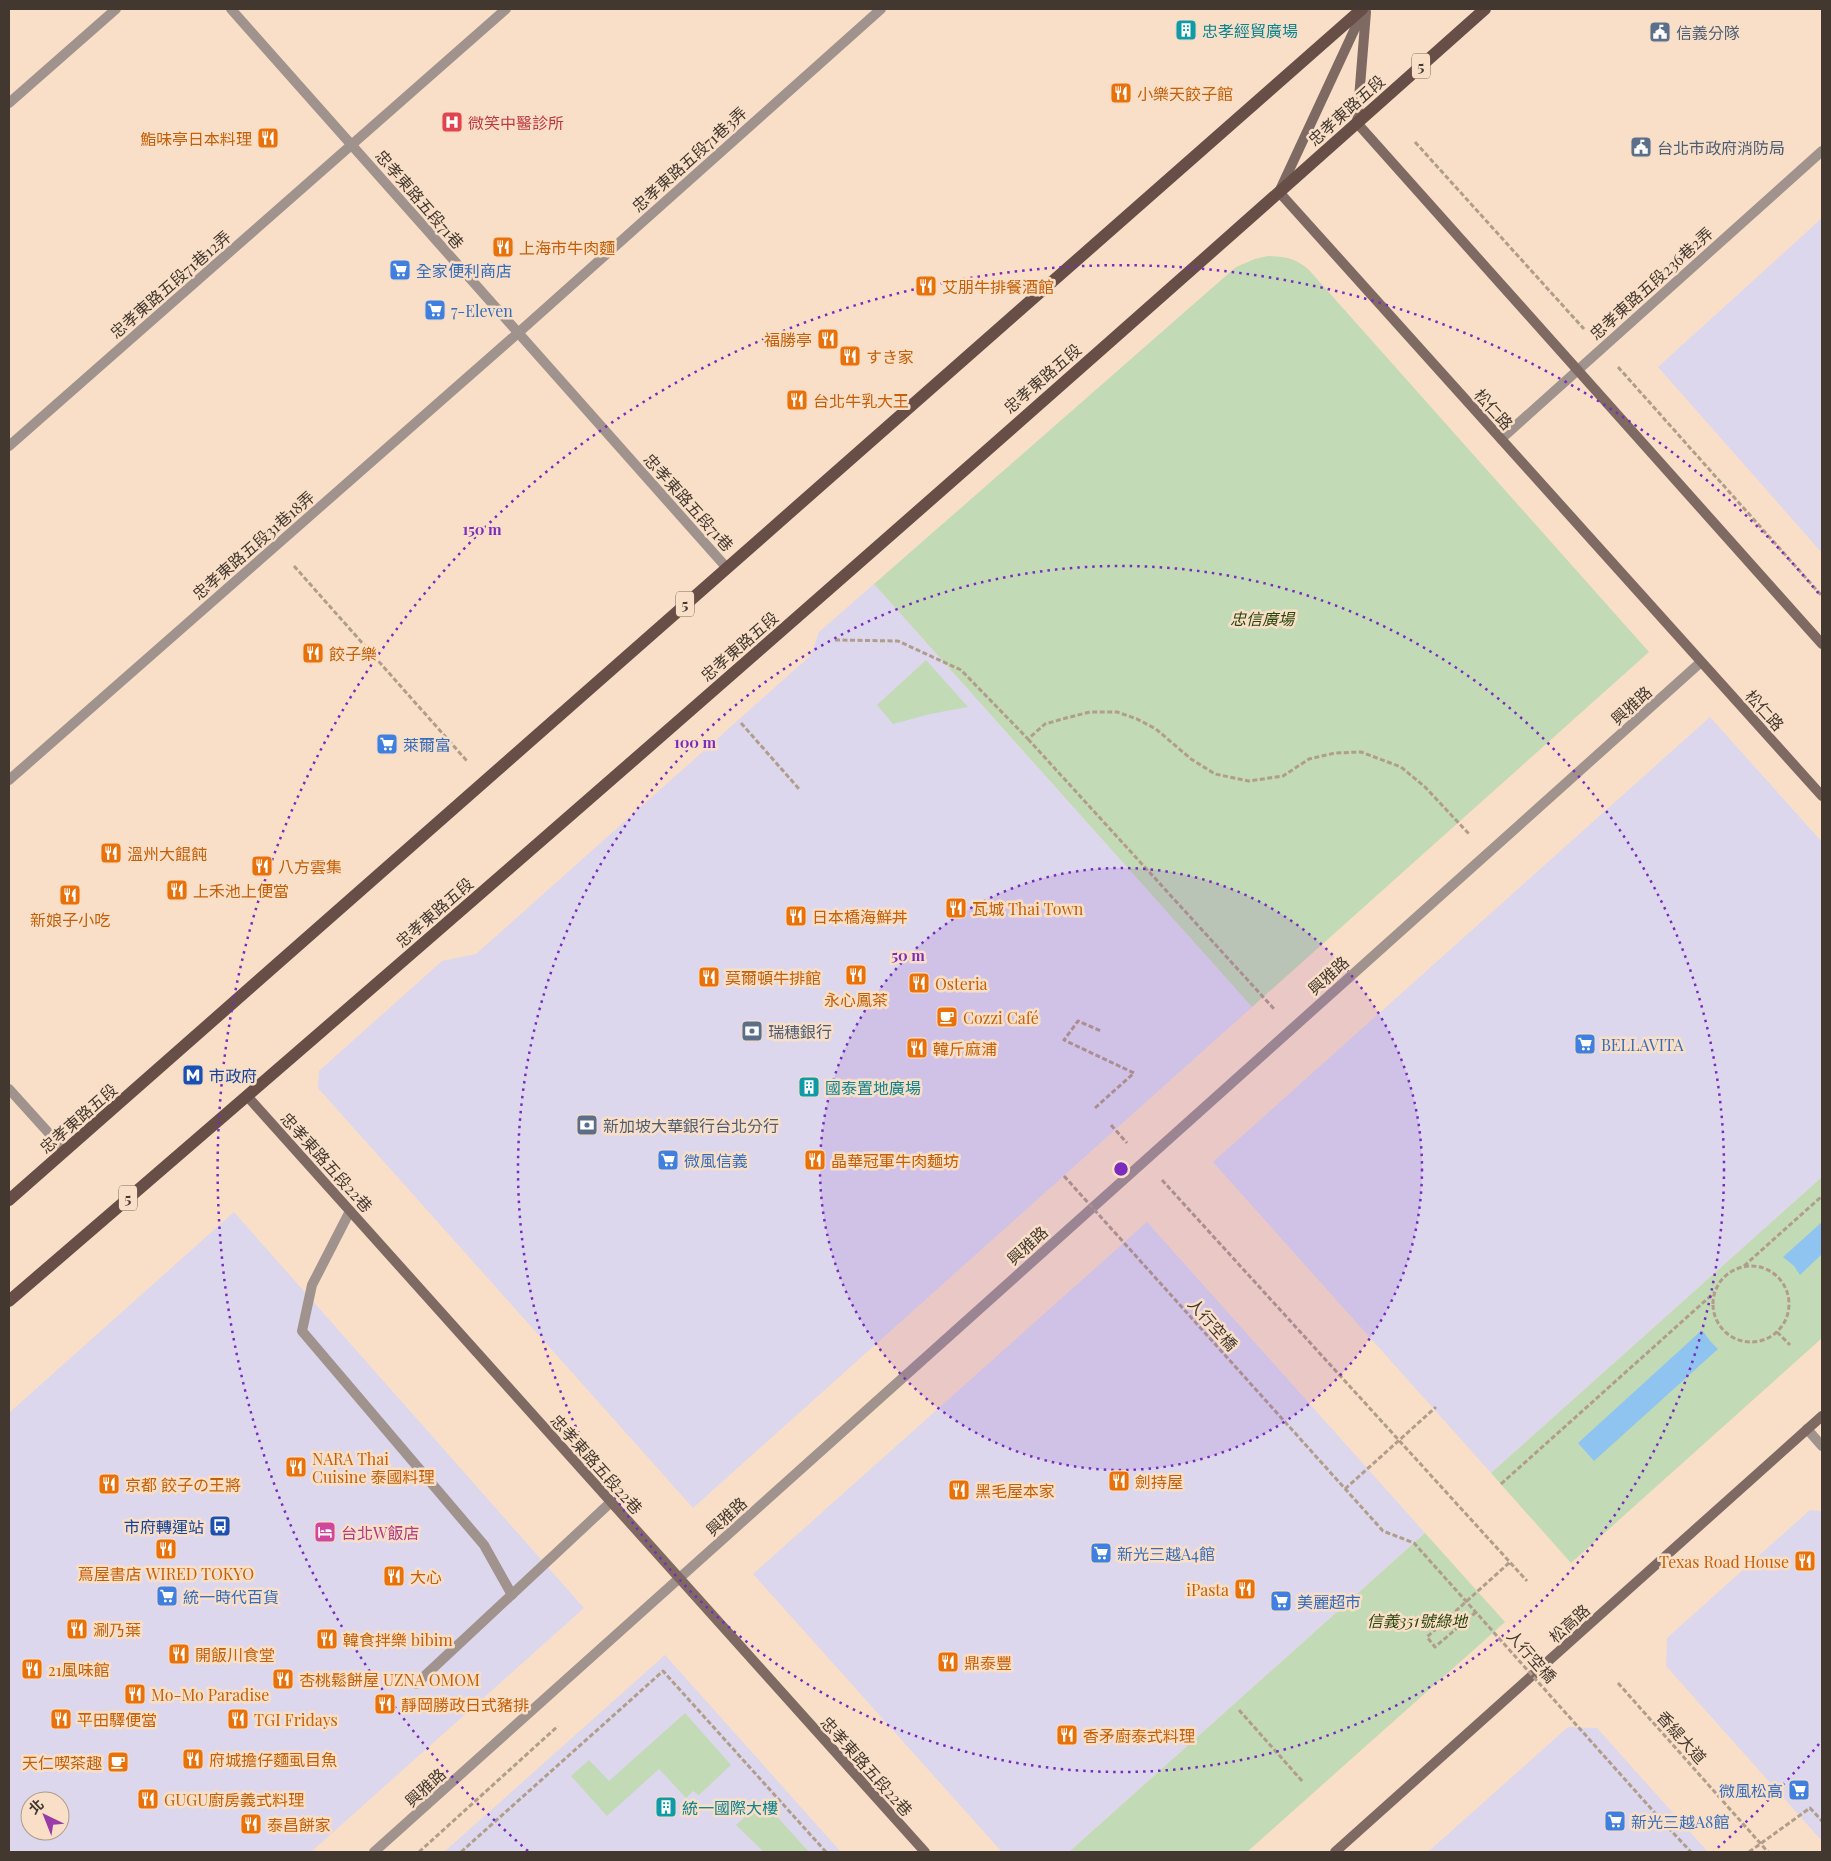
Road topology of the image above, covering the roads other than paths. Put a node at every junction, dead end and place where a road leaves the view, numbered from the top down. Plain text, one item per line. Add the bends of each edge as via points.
1 (116, 9) edge
2 (231, 9) edge
3 (506, 9) edge
4 (881, 9) edge
5 (1364, 9) edge
6 (1485, 9) edge
7 (9, 103) edge
8 (1357, 122) junction
9 (351, 144) junction
10 (1822, 150) edge
11 (1279, 192) junction
12 (518, 333) junction
13 (1577, 370) junction
14 (1501, 439) junction
15 (9, 446) edge
16 (726, 567) junction
17 (1822, 644) edge
18 (1701, 662) junction
19 (9, 780) edge
20 (1822, 796) edge
21 (9, 1089) edge
22 (247, 1096) junction
23 (65, 1151) junction
24 (9, 1200) edge
25 (350, 1211) junction
26 (9, 1301) edge
27 (1822, 1416) edge
28 (1807, 1429) junction
29 (1822, 1446) edge
30 (611, 1502) junction
31 (680, 1579) junction
32 (512, 1595) junction
33 (416, 1684) dead end
34 (374, 1852) edge
35 (925, 1852) edge
36 (1336, 1852) edge

1 - 7 street
2 - 9 street, 忠孝東路五段71巷
3 - 9 street, 忠孝東路五段71巷12弄
4 - 12 street, 忠孝東路五段71巷3弄
5 - 8 street
5 - 11 street
5 - 16 main road, 忠孝東路五段 / 5
6 - 8 main road, 忠孝東路五段 / 5
8 - 11 main road, 忠孝東路五段 / 5
8 - 13 street
9 - 12 street, 忠孝東路五段71巷
9 - 15 street, 忠孝東路五段71巷12弄
10 - 13 street, 忠孝東路五段236巷2弄
11 - 14 street, 松仁路
11 - 22 main road, 忠孝東路五段 / 5
12 - 16 street, 忠孝東路五段71巷
12 - 19 street, 忠孝東路五段31巷18弄
13 - 14 street, 忠孝東路五段236巷2弄
13 - 17 street
14 - 18 street, 松仁路
16 - 23 main road, 忠孝東路五段 / 5
18 - 20 street, 松仁路
18 - 31 street, 興雅路
21 - 23 street
22 - 25 street, 忠孝東路五段22巷
22 - 26 main road, 忠孝東路五段 / 5
23 - 24 main road, 忠孝東路五段 / 5
25 - 30 street, 忠孝東路五段22巷
25 - 32 street via 312,1285 302,1331 484,1545
27 - 28 street, 松高路
28 - 29 street
28 - 36 street, 松高路
30 - 31 street, 忠孝東路五段22巷
30 - 32 street
31 - 34 street, 興雅路
31 - 35 street, 忠孝東路五段22巷
32 - 33 street

